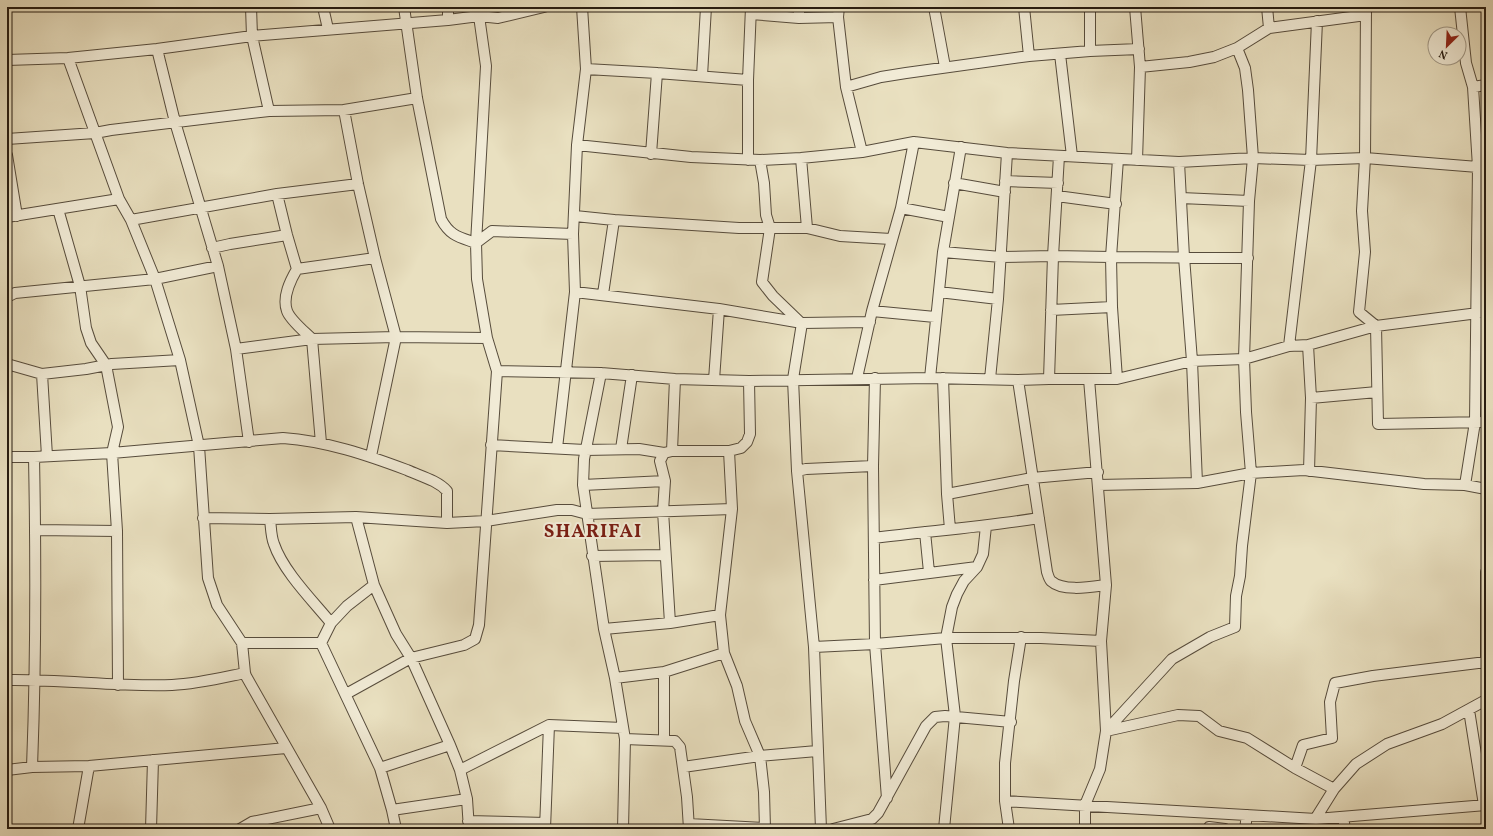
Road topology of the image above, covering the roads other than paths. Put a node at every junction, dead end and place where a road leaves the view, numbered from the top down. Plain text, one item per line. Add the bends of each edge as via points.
1 (251, 7) edge
2 (323, 7) edge
3 (404, 7) edge
4 (448, 7) edge
5 (582, 7) edge
6 (706, 7) edge
7 (799, 7) edge
8 (934, 7) edge
9 (1024, 7) edge
10 (1090, 7) edge
11 (1135, 7) edge
12 (1268, 7) edge
13 (1460, 7) edge
14 (538, 8) edge
15 (751, 10) edge
16 (1366, 11) edge
17 (839, 12) edge
18 (479, 16) junction
19 (799, 18) junction
20 (448, 20) junction
21 (1318, 21) junction
22 (406, 24) junction
23 (1269, 28) junction
24 (328, 29) junction
25 (252, 36) junction
26 (1237, 48) junction
27 (157, 49) junction
28 (1139, 49) junction
29 (1090, 51) junction
30 (1060, 54) junction
31 (1029, 56) junction
32 (68, 58) junction
33 (7, 60) edge
34 (945, 67) junction
35 (1140, 67) junction
36 (586, 69) junction
37 (657, 73) junction
38 (702, 76) junction
39 (748, 80) junction
40 (1486, 85) edge
41 (846, 87) junction
42 (1473, 87) junction
43 (417, 98) junction
44 (344, 110) junction
45 (269, 112) junction
46 (175, 122) junction
47 (95, 133) junction
48 (7, 139) edge
49 (914, 142) junction
50 (577, 145) junction
51 (961, 147) junction
52 (862, 152) junction
53 (1007, 153) junction
54 (651, 154) junction
55 (7, 155) edge
56 (1059, 156) junction
57 (1072, 156) junction
58 (801, 158) junction
59 (1253, 158) junction
60 (1365, 158) junction
61 (1118, 159) junction
62 (748, 160) junction
63 (760, 160) junction
64 (1137, 160) junction
65 (1310, 160) junction
66 (1179, 162) junction
67 (1478, 167) junction
68 (1005, 181) junction
69 (954, 183) junction
70 (1058, 183) junction
71 (358, 184) junction
72 (1005, 192) junction
73 (277, 194) junction
74 (1056, 196) junction
75 (1181, 198) junction
76 (119, 199) junction
77 (1249, 201) junction
78 (1116, 204) junction
79 (200, 208) junction
80 (901, 208) junction
81 (58, 209) junction
82 (12, 216) edge
83 (575, 216) junction
84 (948, 217) junction
85 (131, 220) junction
86 (614, 220) junction
87 (770, 228) junction
88 (807, 228) junction
89 (573, 234) junction
90 (287, 235) junction
91 (891, 239) junction
92 (476, 242) junction
93 (212, 248) junction
94 (943, 252) junction
95 (1053, 256) junction
96 (1001, 257) junction
97 (1110, 257) junction
98 (1184, 257) junction
99 (375, 258) junction
100 (1248, 258) junction
101 (218, 266) junction
102 (297, 269) junction
103 (155, 279) junction
104 (80, 286) junction
105 (575, 292) junction
106 (939, 292) junction
107 (603, 294) junction
108 (7, 297) edge
109 (998, 299) junction
110 (1112, 307) junction
111 (719, 309) junction
112 (1051, 310) junction
113 (872, 311) junction
114 (1486, 312) edge
115 (1475, 313) junction
116 (935, 317) junction
117 (870, 322) junction
118 (802, 324) junction
119 (1376, 326) junction
120 (396, 337) junction
121 (487, 338) junction
122 (312, 339) junction
123 (1308, 345) junction
124 (1289, 346) junction
125 (236, 348) junction
126 (1244, 358) junction
127 (180, 360) junction
128 (1192, 361) junction
129 (7, 364) edge
130 (106, 365) junction
131 (497, 371) junction
132 (566, 372) junction
133 (601, 373) junction
134 (42, 374) junction
135 (632, 375) junction
136 (857, 378) junction
137 (875, 378) junction
138 (930, 378) junction
139 (943, 378) junction
140 (1049, 378) junction
141 (675, 379) junction
142 (793, 379) junction
143 (990, 379) junction
144 (1089, 379) junction
145 (1117, 379) junction
146 (714, 380) junction
147 (1018, 380) junction
148 (749, 381) junction
149 (1377, 392) junction
150 (1311, 398) junction
151 (1475, 422) junction
152 (1486, 422) edge
153 (249, 442) junction
154 (321, 443) junction
155 (492, 444) junction
156 (199, 446) junction
157 (558, 448) junction
158 (621, 449) junction
159 (585, 450) junction
160 (729, 451) junction
161 (668, 452) junction
162 (112, 453) junction
163 (47, 456) junction
164 (372, 456) junction
165 (7, 457) edge
166 (34, 457) junction
167 (873, 466) junction
168 (797, 471) junction
169 (1309, 471) junction
170 (1098, 472) junction
171 (1251, 473) junction
172 (1032, 478) junction
173 (665, 482) junction
174 (1197, 483) junction
175 (583, 485) junction
176 (1098, 485) junction
177 (1465, 486) junction
178 (1486, 489) edge
179 (947, 494) junction
180 (732, 509) junction
181 (663, 511) junction
182 (586, 514) junction
183 (356, 517) junction
184 (203, 518) junction
185 (1039, 518) junction
186 (270, 519) junction
187 (486, 521) junction
188 (447, 523) junction
189 (986, 526) junction
190 (950, 529) junction
191 (36, 530) junction
192 (117, 531) junction
193 (925, 532) junction
194 (874, 538) junction
195 (665, 555) junction
196 (592, 556) junction
197 (977, 567) junction
198 (929, 572) junction
199 (1486, 572) edge
200 (874, 580) junction
201 (374, 585) junction
202 (1106, 585) junction
203 (720, 615) junction
204 (331, 623) junction
205 (670, 623) junction
206 (604, 629) junction
207 (1021, 637) junction
208 (946, 638) junction
209 (1101, 641) junction
210 (242, 643) junction
211 (321, 643) junction
212 (875, 644) junction
213 (814, 647) junction
214 (724, 653) junction
215 (411, 658) junction
216 (1486, 662) edge
217 (1486, 665) edge
218 (664, 672) junction
219 (245, 673) junction
220 (615, 678) junction
221 (36, 679) junction
222 (7, 680) edge
223 (118, 685) junction
224 (346, 694) junction
225 (1486, 700) edge
226 (1469, 710) junction
227 (955, 716) junction
228 (1011, 722) junction
229 (548, 725) junction
230 (623, 728) junction
231 (1106, 731) junction
232 (625, 739) junction
233 (664, 740) junction
234 (450, 745) junction
235 (286, 748) junction
236 (817, 751) junction
237 (760, 756) junction
238 (153, 760) junction
239 (89, 766) junction
240 (32, 767) junction
241 (683, 767) junction
242 (380, 768) junction
243 (1295, 768) junction
244 (7, 770) edge
245 (460, 770) junction
246 (1334, 789) junction
247 (467, 798) junction
248 (887, 798) junction
249 (1005, 801) junction
250 (1085, 805) junction
251 (1485, 805) edge
252 (321, 808) junction
253 (392, 810) junction
254 (1248, 815) junction
255 (1343, 817) junction
256 (1316, 819) junction
257 (468, 825) edge
258 (545, 826) edge
259 (689, 826) edge
260 (765, 828) edge
261 (78, 829) edge
262 (151, 829) edge
263 (240, 829) edge
264 (330, 829) edge
265 (396, 829) edge
266 (623, 829) edge
267 (821, 829) edge
268 (833, 829) edge
269 (944, 829) edge
270 (1009, 829) edge
271 (1085, 829) edge
272 (1208, 829) edge
273 (1225, 829) edge
274 (1245, 829) edge
275 (1309, 829) edge
276 (1345, 829) edge

1 - 25 street
2 - 24 street
3 - 22 street
4 - 20 street
5 - 36 street
6 - 38 street
7 - 19 street
8 - 34 street
9 - 31 street
10 - 29 street
11 - 28 street
12 - 23 street
13 - 42 street via 1466,63
14 - 18 street via 498,18
15 - 19 street
15 - 39 street
16 - 21 street
16 - 60 street
17 - 19 street
17 - 41 street
18 - 20 street
18 - 92 street via 486,66
20 - 22 street
21 - 23 street
21 - 65 street
22 - 24 street
22 - 43 street
23 - 26 street
24 - 25 street
25 - 27 street
25 - 45 street
26 - 35 street via 1214,57 1190,62
26 - 59 street via 1248,90
27 - 32 street
27 - 46 street
28 - 29 street
28 - 35 street
29 - 30 street
30 - 31 street
30 - 57 street
31 - 34 street
32 - 33 street
32 - 47 street
34 - 41 street via 881,77
35 - 64 street
36 - 37 street
36 - 50 street
37 - 38 street
37 - 54 street
38 - 39 street
39 - 62 street
40 - 42 street
41 - 52 street
42 - 67 street
43 - 44 street
43 - 92 street via 441,219 453,235
44 - 45 street
44 - 71 street
45 - 46 street
46 - 47 street
46 - 79 street
47 - 48 street
47 - 76 street
49 - 51 street
49 - 52 street
49 - 80 street
50 - 54 street
50 - 83 street
51 - 53 street
51 - 69 street
52 - 58 street
53 - 56 street
53 - 68 street
54 - 62 street
55 - 82 street
56 - 57 street
56 - 70 street
57 - 61 street
58 - 63 street
58 - 88 street
59 - 65 street
59 - 66 street
59 - 77 street
60 - 65 street
60 - 67 street
60 - 119 street via 1362,211 1365,252 1359,312
61 - 64 street
61 - 78 street
62 - 63 street
63 - 87 street via 766,215
64 - 66 street
65 - 124 street
66 - 75 street
67 - 115 street
68 - 70 street
68 - 72 street
69 - 72 street
69 - 84 street
70 - 74 street
71 - 73 street
71 - 99 street
72 - 96 street
73 - 79 street
73 - 90 street
74 - 78 street
74 - 95 street
75 - 77 street
75 - 98 street
76 - 81 street
76 - 85 street
77 - 100 street
78 - 97 street
79 - 85 street
79 - 93 street
80 - 84 street
80 - 91 street
81 - 82 street
81 - 104 street
83 - 86 street
83 - 89 street
84 - 94 street
85 - 103 street
86 - 87 street
86 - 107 street
87 - 88 street
87 - 118 street via 762,282
88 - 91 street via 840,236
89 - 92 street via 492,231
89 - 105 street
90 - 93 street
90 - 102 street
91 - 113 street
92 - 121 street via 477,279
93 - 101 street
94 - 96 street
94 - 106 street
95 - 96 street
95 - 97 street
95 - 112 street
96 - 109 street
97 - 98 street
97 - 110 street
98 - 100 street
98 - 128 street
99 - 102 street
99 - 120 street
100 - 126 street
101 - 103 street
101 - 125 street
102 - 122 street via 289,283 287,311
103 - 104 street
103 - 127 street
104 - 108 street via 15,293
104 - 130 street via 86,328 91,343
105 - 107 street
105 - 132 street
106 - 109 street
106 - 116 street
107 - 111 street
109 - 143 street
110 - 112 street
110 - 145 street
111 - 118 street
111 - 146 street
112 - 140 street
113 - 116 street
113 - 117 street
114 - 115 street
115 - 119 street
115 - 151 street
116 - 138 street
117 - 118 street
117 - 136 street
118 - 142 street
119 - 123 street
119 - 149 street
120 - 121 street
120 - 122 street
120 - 164 street
121 - 131 street
122 - 125 street
122 - 154 street
123 - 124 street
123 - 150 street
124 - 126 street
125 - 153 street
126 - 128 street
126 - 171 street
127 - 130 street
127 - 156 street
128 - 145 street
128 - 174 street
129 - 134 street
130 - 134 street
130 - 162 street via 118,427
131 - 132 street
131 - 155 street
132 - 133 street
132 - 157 street
133 - 135 street
133 - 159 street
134 - 163 street
135 - 141 street
135 - 158 street
136 - 137 street
136 - 142 street
137 - 138 street
137 - 167 street
138 - 139 street
139 - 143 street
139 - 179 street
140 - 144 street
140 - 147 street
141 - 146 street
141 - 161 street
142 - 148 street
142 - 168 street
143 - 147 street
144 - 145 street
144 - 170 street
146 - 148 street
147 - 172 street
148 - 160 street via 750,434 741,448
149 - 150 street
149 - 151 street via 1378,424
150 - 169 street
151 - 152 street
151 - 177 street
153 - 154 street via 283,438
153 - 156 street
154 - 164 street
155 - 157 street
155 - 187 street
156 - 162 street
156 - 184 street
157 - 159 street
158 - 159 street
158 - 161 street
159 - 175 street
160 - 161 street
160 - 180 street
161 - 173 street via 660,461
162 - 163 street
162 - 192 street
163 - 166 street
164 - 188 street via 442,486 447,491
165 - 166 street
166 - 191 street
167 - 168 street
167 - 194 street
168 - 213 street
169 - 171 street
169 - 177 street
170 - 172 street
170 - 176 street
171 - 174 street
171 - 231 street via 1236,596 1235,627 1210,637 1172,659
172 - 179 street
172 - 185 street
173 - 175 street
173 - 181 street
174 - 176 street
175 - 182 street
176 - 202 street
177 - 178 street
179 - 190 street
180 - 181 street
180 - 203 street
181 - 182 street
181 - 195 street
182 - 187 street via 572,510 557,510
182 - 196 street
183 - 186 street
183 - 188 street
183 - 201 street
184 - 186 street
184 - 210 street via 208,578 217,605
185 - 189 street
185 - 202 street via 1047,572 1051,580 1060,586 1076,588
186 - 204 street via 273,544 280,558
187 - 188 street
187 - 215 street via 479,625 475,639 464,645
189 - 190 street
189 - 197 street via 983,554
190 - 193 street
191 - 192 street
191 - 221 street
192 - 223 street
193 - 194 street
193 - 198 street
194 - 200 street
195 - 196 street
195 - 205 street
196 - 206 street
197 - 198 street
197 - 208 street via 964,581 957,594
198 - 200 street
199 - 216 street
200 - 212 street
201 - 204 street via 347,606
201 - 215 street via 396,634
202 - 209 street
203 - 205 street
203 - 214 street
204 - 211 street
205 - 206 street
206 - 220 street
207 - 208 street
207 - 209 street
207 - 228 street
208 - 212 street
208 - 227 street
209 - 231 street
210 - 211 street
210 - 219 street
211 - 224 street
212 - 213 street
212 - 248 street
213 - 236 street
214 - 218 street
214 - 237 street via 745,721
215 - 224 street
215 - 234 street
216 - 217 street
216 - 243 street via 1334,683 1330,702 1332,738 1303,745
218 - 220 street
218 - 233 street
219 - 223 street via 173,685
219 - 235 street
220 - 230 street
221 - 222 street
221 - 223 street
221 - 240 street
224 - 242 street
225 - 226 street
226 - 246 street via 1442,724 1387,744 1356,764
226 - 251 street
227 - 228 street
227 - 248 street via 935,717 926,726
227 - 269 street
228 - 249 street via 1005,764
229 - 230 street
229 - 245 street
229 - 258 street
230 - 232 street
231 - 243 street via 1178,715 1199,716 1219,731 1248,738
231 - 250 street via 1100,769
232 - 233 street
232 - 266 street
233 - 241 street via 675,741 680,747
234 - 242 street
234 - 245 street
235 - 238 street
235 - 252 street
236 - 237 street
236 - 267 street
237 - 241 street
237 - 260 street
238 - 239 street
238 - 262 street
239 - 240 street
239 - 261 street
240 - 244 street
241 - 259 street
242 - 253 street
243 - 246 street
245 - 247 street
246 - 256 street
247 - 253 street
247 - 257 street
248 - 268 street via 872,819
249 - 250 street
249 - 270 street
250 - 254 street
250 - 271 street
251 - 255 street
252 - 263 street via 252,822
252 - 264 street
253 - 265 street
254 - 256 street
254 - 274 street
255 - 256 street
255 - 276 street
256 - 275 street
257 - 258 street
259 - 260 street
272 - 273 street

